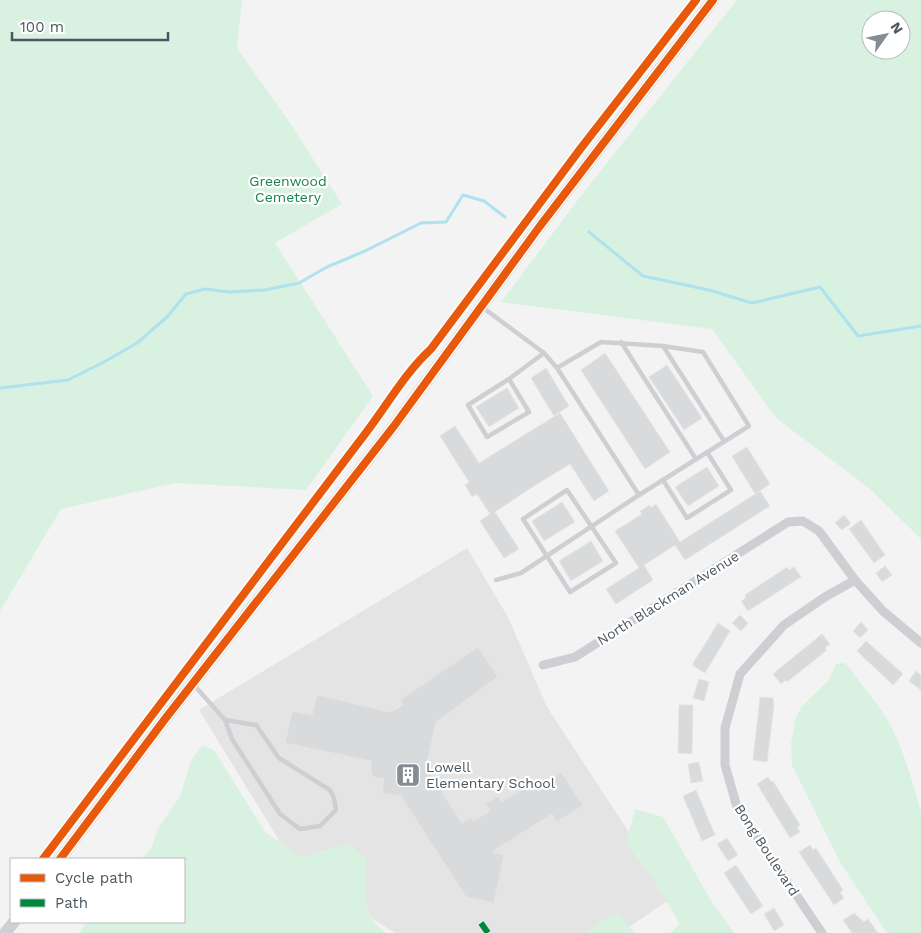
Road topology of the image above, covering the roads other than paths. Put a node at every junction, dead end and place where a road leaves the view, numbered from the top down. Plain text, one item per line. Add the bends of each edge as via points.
1 (713, 0) edge
2 (481, 306) junction
3 (621, 342) junction
4 (663, 346) junction
5 (544, 353) junction
6 (557, 368) junction
7 (509, 379) junction
8 (724, 441) junction
9 (708, 452) junction
10 (696, 459) junction
11 (663, 480) junction
12 (639, 495) junction
13 (592, 526) junction
14 (547, 556) junction
15 (496, 580) dead end
16 (855, 580) junction
17 (921, 643) edge
18 (543, 665) dead end
19 (193, 684) junction
20 (225, 720) junction
21 (61, 858) edge
22 (13, 923) edge
23 (5, 933) edge
24 (822, 933) edge

1 - 2 main road
2 - 5 lane
2 - 19 main road via 394,426
3 - 4 lane
3 - 6 lane via 602,342
3 - 10 lane
4 - 8 lane
4 - 8 lane via 703,352 749,426
5 - 6 lane
5 - 7 lane
6 - 12 lane
7 - 7 lane via 529,412 487,438 468,405
8 - 9 lane
9 - 10 lane
9 - 11 lane via 732,490 687,518
10 - 11 lane
11 - 12 lane
12 - 13 lane
13 - 14 lane
13 - 14 lane via 567,490 523,519
13 - 14 lane via 616,564 570,592
14 - 15 lane via 512,577
16 - 17 street via 883,611
16 - 18 street, North Blackman Avenue via 820,530 803,521 788,522 574,657
16 - 24 street, Bong Boulevard via 784,625 740,674 725,728 725,765 737,807
19 - 20 lane
19 - 21 main road
20 - 20 lane via 232,739 280,814 300,829 320,826 336,810 330,790 279,758 256,725
22 - 23 main road

